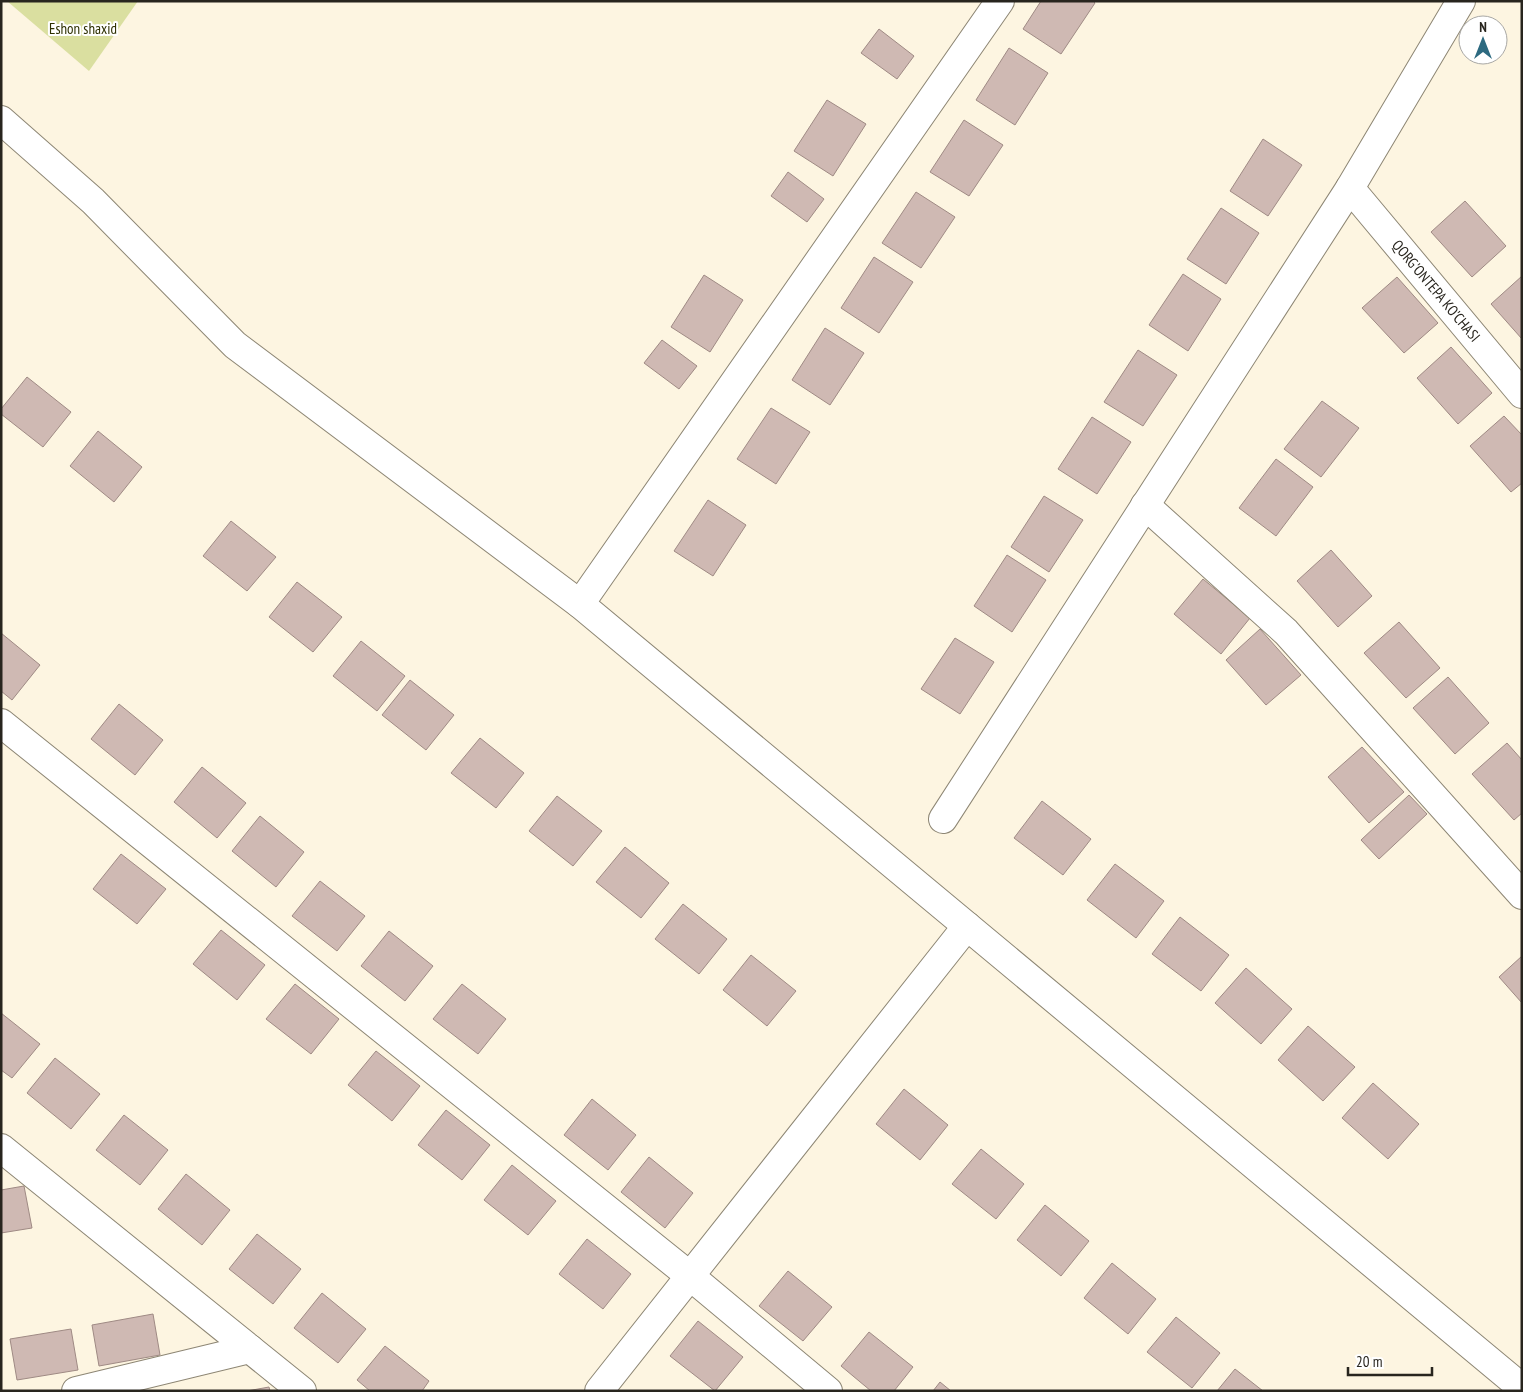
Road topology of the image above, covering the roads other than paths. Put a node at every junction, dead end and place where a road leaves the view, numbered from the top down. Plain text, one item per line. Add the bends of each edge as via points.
1 (1000, 1) edge
2 (1461, 1) edge
3 (1, 120) edge
4 (1350, 188) junction
5 (1522, 394) edge
6 (1145, 505) junction
7 (580, 604) junction
8 (1, 724) edge
9 (943, 818) dead end
10 (1522, 895) edge
11 (967, 926) junction
12 (1, 1148) edge
13 (690, 1276) junction
14 (250, 1349) junction
15 (1522, 1388) edge
16 (76, 1391) edge
17 (302, 1391) edge
18 (599, 1391) edge
19 (828, 1391) edge

1 - 7 street
2 - 4 street
3 - 7 street via 93,202 235,345
4 - 5 street, QORG'ONTEPA KO'CHASI
4 - 6 street
6 - 9 street
6 - 10 street via 1286,632
7 - 11 street
8 - 13 street
11 - 13 street
11 - 15 street
12 - 14 street
13 - 18 street
13 - 19 street
14 - 16 street
14 - 17 street

